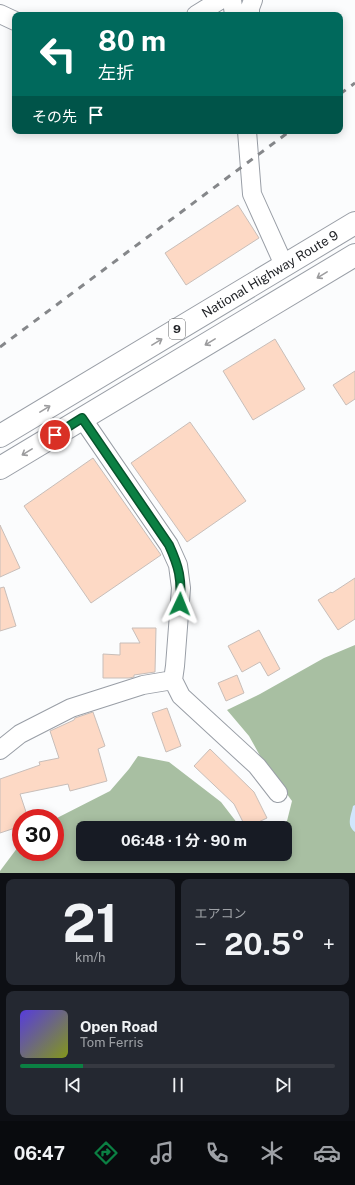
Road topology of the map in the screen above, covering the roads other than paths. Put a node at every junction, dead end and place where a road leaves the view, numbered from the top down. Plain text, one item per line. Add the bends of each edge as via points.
1 (220, 0) edge
2 (232, 0) edge
3 (253, 0) edge
4 (201, 12) edge
5 (234, 12) edge
6 (250, 12) edge
7 (0, 14) edge
8 (12, 20) edge
9 (247, 134) edge
10 (355, 223) edge
11 (355, 254) edge
12 (284, 265) junction
13 (82, 418) junction
14 (0, 436) edge
15 (0, 468) edge
16 (173, 680) junction
17 (0, 750) edge
18 (278, 793) dead end

1 - 4 street
2 - 5 street
3 - 6 street
7 - 8 street
9 - 12 street via 252,194
10 - 12 highway, National Highway Route 9 / 9
11 -> 13 highway, National Highway Route 9 / 9
14 -> 12 highway, National Highway Route 9 / 9
13 -> 15 highway, National Highway Route 9 / 9
13 - 16 street via 169,545 178,565 181,588
16 - 17 street via 143,685 71,708 20,734
16 - 18 street via 181,696 257,766

